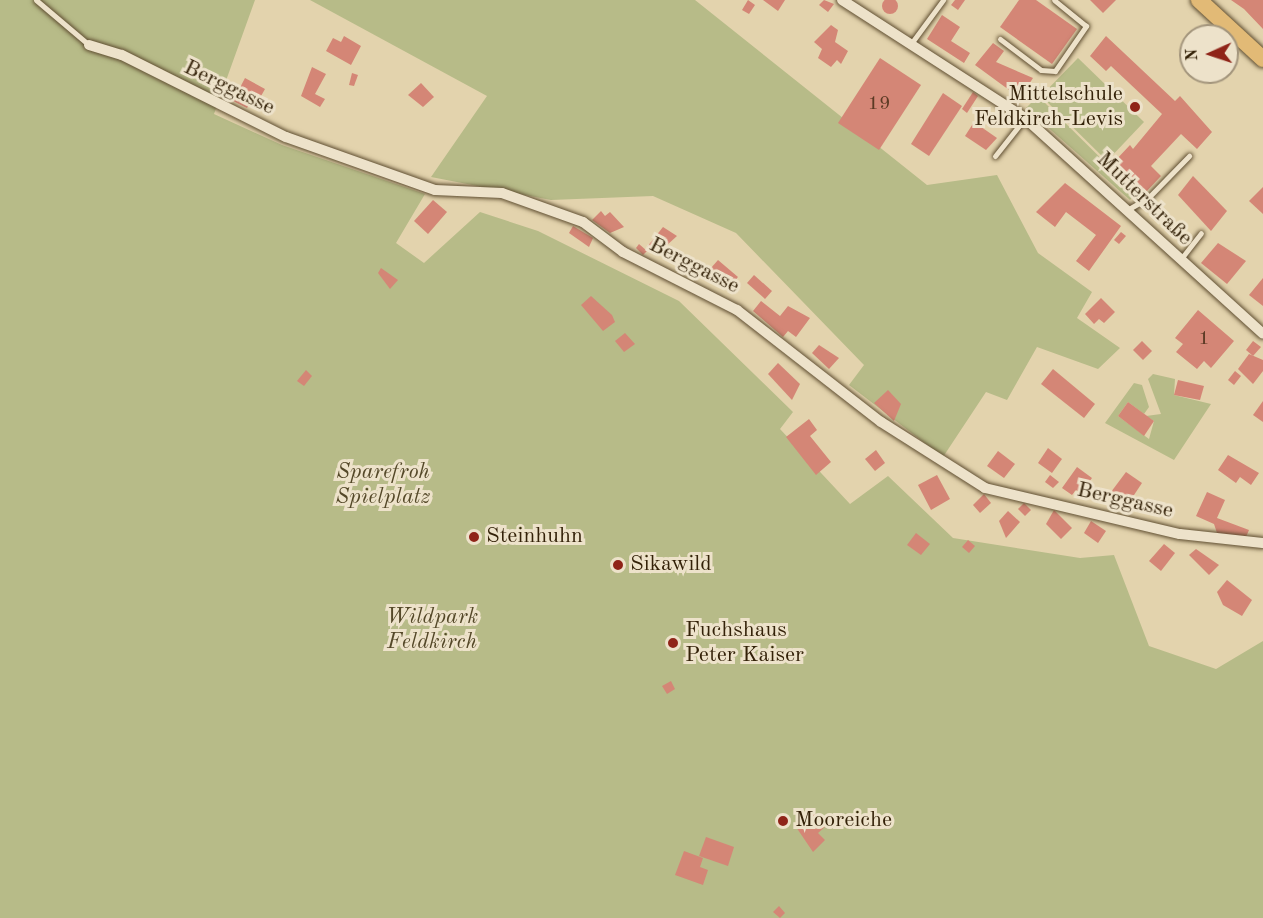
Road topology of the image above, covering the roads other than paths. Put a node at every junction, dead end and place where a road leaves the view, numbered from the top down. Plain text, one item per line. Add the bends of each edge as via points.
1 (36, 0) edge
2 (842, 0) edge
3 (943, 0) edge
4 (1054, 0) edge
5 (1204, 2) edge
6 (1000, 39) dead end
7 (89, 45) joint
8 (910, 45) junction
9 (1263, 59) edge
10 (1025, 118) junction
11 (994, 156) dead end
12 (1189, 156) dead end
13 (1127, 210) junction
14 (1201, 233) dead end
15 (1179, 261) junction
16 (1263, 334) edge
17 (1263, 543) edge

1 - 7 lane
2 - 8 street, Mutterstraße
3 - 8 lane
4 - 6 lane via 1086,26 1055,71 1041,70
5 - 9 main road
7 - 17 street, Berggasse via 122,55 285,137 435,190 502,193 583,222 623,252 738,310 881,423 985,488 1190,536
8 - 10 street, Mutterstraße
10 - 11 lane
10 - 13 street, Mutterstraße
12 - 13 lane via 1148,198
13 - 15 street, Mutterstraße
14 - 15 lane
15 - 16 street, Mutterstraße

